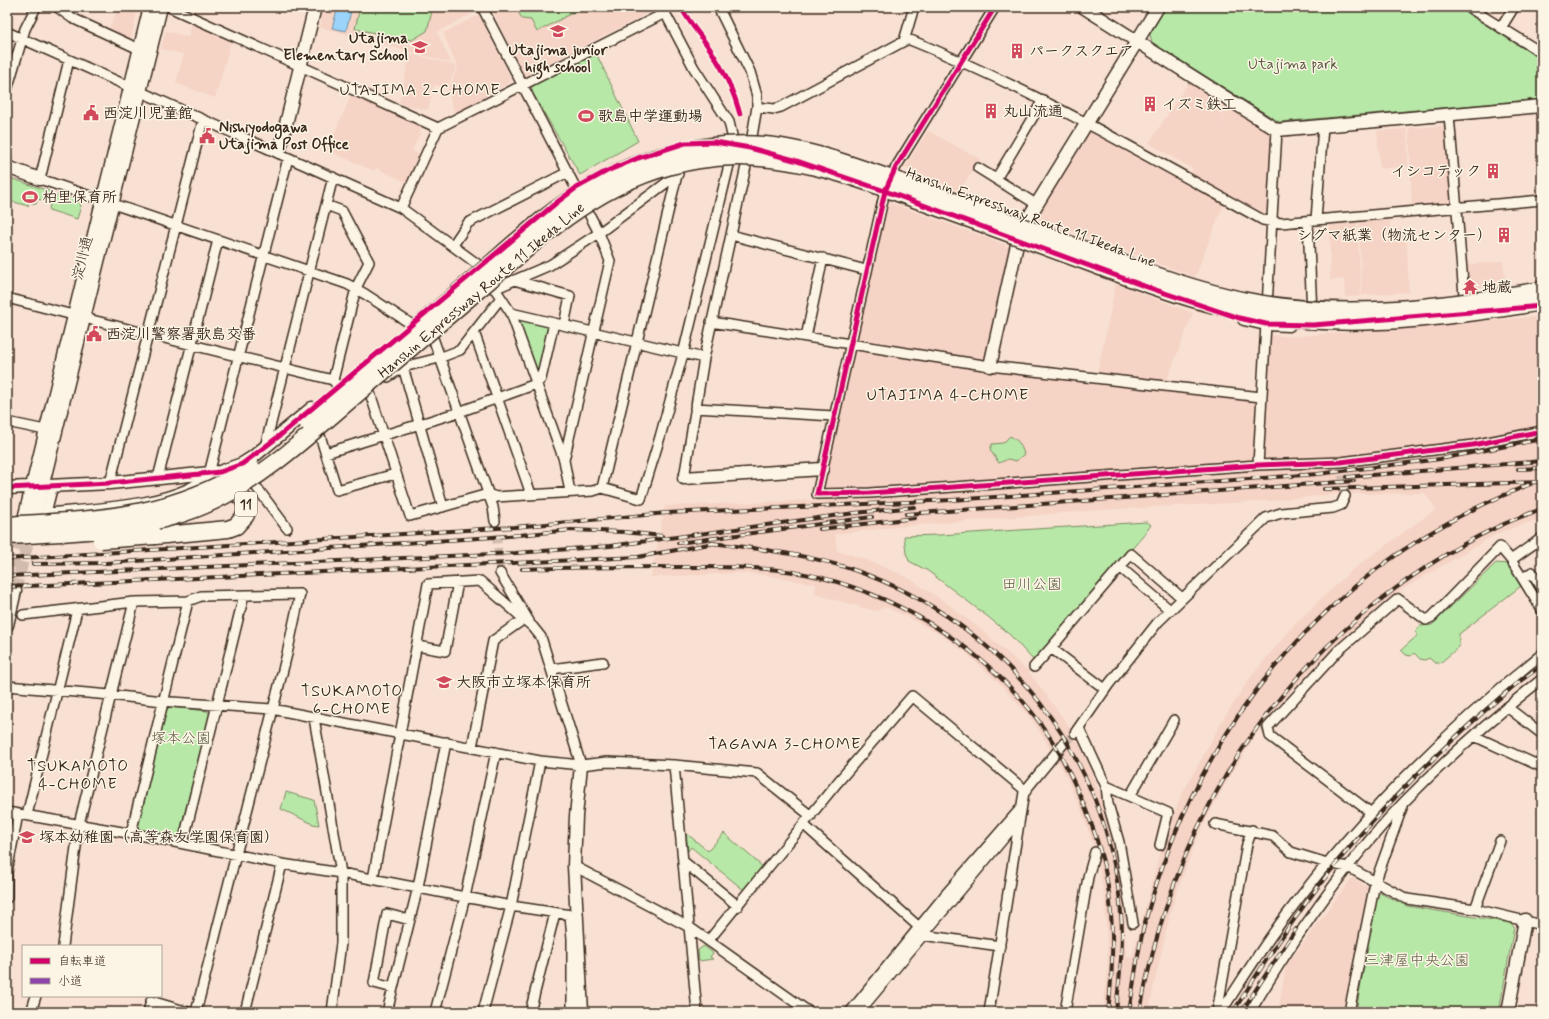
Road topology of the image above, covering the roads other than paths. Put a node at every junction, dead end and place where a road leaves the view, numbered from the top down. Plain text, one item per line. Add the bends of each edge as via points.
1 (36, 7) edge
2 (57, 7) edge
3 (150, 7) edge
4 (161, 7) edge
5 (168, 7) edge
6 (314, 7) edge
7 (482, 7) edge
8 (718, 7) edge
9 (914, 7) edge
10 (995, 7) edge
11 (1084, 7) edge
12 (1158, 7) edge
13 (1468, 7) edge
14 (1514, 7) edge
15 (664, 10) edge
16 (1501, 28) junction
17 (7, 32) edge
18 (23, 38) junction
19 (904, 42) junction
20 (1137, 42) junction
21 (139, 49) junction
22 (1542, 53) edge
23 (69, 60) junction
24 (962, 61) junction
25 (300, 66) junction
26 (522, 85) junction
27 (7, 90) edge
28 (135, 90) junction
29 (1043, 100) junction
30 (1542, 106) edge
31 (757, 107) junction
32 (1449, 115) junction
33 (203, 120) junction
34 (1086, 123) junction
35 (1323, 126) junction
36 (438, 128) junction
37 (1277, 130) junction
38 (731, 144) junction
39 (750, 148) junction
40 (284, 155) junction
41 (7, 167) edge
42 (978, 168) dead end
43 (568, 172) junction
44 (677, 175) junction
45 (333, 177) junction
46 (40, 179) junction
47 (996, 179) junction
48 (576, 188) junction
49 (885, 191) junction
50 (1542, 200) edge
51 (107, 203) junction
52 (1036, 204) junction
53 (326, 206) junction
54 (402, 208) junction
55 (1457, 208) junction
56 (1312, 220) junction
57 (1271, 222) junction
58 (175, 226) junction
59 (599, 232) junction
60 (731, 235) junction
61 (218, 240) junction
62 (1018, 240) junction
63 (453, 246) junction
64 (264, 256) junction
65 (822, 258) junction
66 (480, 266) junction
67 (866, 270) junction
68 (309, 272) junction
69 (514, 280) junction
70 (356, 288) junction
71 (494, 289) junction
72 (1542, 290) edge
73 (7, 298) edge
74 (500, 299) junction
75 (1542, 302) edge
76 (1542, 306) edge
77 (1466, 312) junction
78 (511, 313) junction
79 (421, 316) junction
80 (79, 317) junction
81 (711, 322) junction
82 (554, 323) junction
83 (411, 324) junction
84 (1266, 324) junction
85 (564, 325) junction
86 (1313, 325) junction
87 (474, 332) junction
88 (595, 332) junction
89 (147, 333) junction
90 (806, 337) junction
91 (637, 342) junction
92 (192, 344) junction
93 (849, 344) junction
94 (683, 354) junction
95 (238, 358) junction
96 (439, 358) junction
97 (704, 358) junction
98 (990, 366) junction
99 (403, 367) junction
100 (285, 369) junction
101 (354, 373) junction
102 (335, 383) junction
103 (536, 384) junction
104 (370, 393) junction
105 (1261, 397) junction
106 (497, 398) junction
107 (695, 408) junction
108 (312, 409) junction
109 (459, 412) junction
110 (834, 416) junction
111 (7, 422) edge
112 (419, 424) junction
113 (45, 430) junction
114 (1542, 431) edge
115 (320, 435) junction
116 (382, 435) junction
117 (265, 448) junction
118 (326, 453) junction
119 (564, 460) junction
120 (242, 464) junction
121 (1258, 465) junction
122 (822, 469) junction
123 (209, 474) junction
124 (394, 474) junction
125 (158, 478) junction
126 (684, 478) joint
127 (110, 482) junction
128 (42, 486) junction
129 (7, 488) edge
130 (602, 488) junction
131 (570, 492) junction
132 (488, 494) junction
133 (531, 494) junction
134 (1345, 496) dead end
135 (190, 505) dead end
136 (443, 507) junction
137 (18, 518) edge
138 (495, 521) tunnel mouth
139 (288, 528) dead end
140 (7, 536) edge
141 (1542, 538) edge
142 (7, 546) edge
143 (1511, 560) junction
144 (1120, 567) junction
145 (500, 573) tunnel mouth
146 (1523, 578) junction
147 (458, 582) junction
148 (1542, 588) edge
149 (15, 591) tunnel mouth
150 (244, 595) junction
151 (1182, 598) junction
152 (188, 601) junction
153 (134, 602) junction
154 (1542, 609) edge
155 (77, 610) junction
156 (1170, 610) junction
157 (23, 615) dead end
158 (524, 619) junction
159 (7, 625) edge
160 (533, 627) junction
161 (417, 646) junction
162 (1051, 648) junction
163 (1542, 654) edge
164 (603, 662) dead end
165 (1034, 667) dead end
166 (552, 670) junction
167 (1542, 679) edge
168 (7, 686) edge
169 (1105, 689) junction
170 (57, 690) junction
171 (110, 695) junction
172 (162, 701) junction
173 (217, 706) junction
174 (1507, 706) junction
175 (272, 709) junction
176 (314, 718) junction
177 (1174, 720) dead end
178 (401, 733) junction
179 (1542, 734) edge
180 (1474, 736) junction
181 (446, 742) junction
182 (1064, 743) tunnel mouth
183 (472, 747) junction
184 (496, 752) junction
185 (540, 761) junction
186 (581, 765) junction
187 (674, 765) junction
188 (1542, 767) edge
189 (1106, 786) junction
190 (1026, 791) junction
191 (1130, 796) junction
192 (1404, 803) junction
193 (1022, 806) junction
194 (7, 812) edge
195 (1370, 812) junction
196 (22, 814) junction
197 (811, 816) junction
198 (1019, 820) junction
199 (80, 824) junction
200 (1215, 824) dead end
201 (804, 825) junction
202 (1252, 830) junction
203 (131, 833) junction
204 (1500, 841) dead end
205 (183, 843) junction
206 (1160, 845) dead end
207 (1095, 852) dead end
208 (235, 854) junction
209 (684, 862) junction
210 (1327, 863) junction
211 (282, 864) junction
212 (574, 866) junction
213 (1348, 867) junction
214 (341, 873) junction
215 (373, 880) junction
216 (1375, 883) junction
217 (418, 888) junction
218 (465, 897) junction
219 (7, 898) edge
220 (511, 906) junction
221 (738, 906) junction
222 (1475, 909) junction
223 (555, 912) junction
224 (1542, 915) edge
225 (574, 916) junction
226 (410, 920) junction
227 (1525, 920) junction
228 (1133, 923) dead end
229 (1540, 924) edge
230 (689, 927) junction
231 (920, 931) junction
232 (709, 940) junction
233 (63, 945) edge
234 (1000, 946) junction
235 (393, 988) junction
236 (36, 997) edge
237 (31, 1012) edge
238 (148, 1012) edge
239 (188, 1012) edge
240 (196, 1012) edge
241 (244, 1012) edge
242 (332, 1012) edge
243 (387, 1012) edge
244 (435, 1012) edge
245 (483, 1012) edge
246 (530, 1012) edge
247 (572, 1012) edge
248 (582, 1012) edge
249 (697, 1012) edge
250 (809, 1012) edge
251 (850, 1012) edge
252 (859, 1012) edge
253 (989, 1012) edge
254 (1065, 1012) edge
255 (1217, 1012) edge
256 (1221, 1012) edge
257 (1250, 1012) edge
258 (1350, 1012) edge
259 (1508, 1012) edge

1 - 18 street
2 - 21 street via 72,18
3 - 21 street, 淀川通
4 - 28 street, 淀川通
5 - 25 street
6 - 25 street
7 - 26 street
8 - 31 street via 750,72 757,96
9 - 19 street
10 - 24 street
11 - 20 street
12 - 20 street
13 - 16 street
14 - 16 street
15 - 26 street
15 - 38 street via 694,68 729,122 732,129
16 - 22 street
17 - 18 street
18 - 23 street
18 - 27 street
19 - 24 street via 908,39
19 - 31 street via 781,107
20 - 34 street
20 - 37 street
21 - 28 street, 淀川通
23 - 28 street
23 - 46 street
24 - 29 street
24 - 49 street via 896,167
25 - 36 street
25 - 40 street
26 - 36 street
26 - 43 street
28 - 33 street
28 - 51 street, 淀川通
29 - 34 street
29 - 47 street
30 - 32 street
31 - 39 street
32 - 35 street
32 - 55 street
33 - 40 street
33 - 58 street
34 - 52 street
34 - 57 street via 1263,220
35 - 37 street
35 - 56 street
36 - 54 street
37 - 57 street
38 - 39 street
38 - 44 street
38 - 48 street via 700,142 670,147 607,171
38 - 94 street via 729,165
39 - 49 street
39 - 60 street
40 - 45 street
40 - 64 street
41 - 46 street
42 - 47 street
43 - 48 street
43 - 63 street via 468,223
44 - 59 street
44 - 91 street
45 - 53 street
45 - 54 street
46 - 51 street
47 - 52 street
48 - 59 street
48 - 66 street
49 - 62 street
49 - 67 street
50 - 55 street
51 - 58 street
51 - 80 street, 淀川通
52 - 62 street
53 - 68 street
53 - 70 street via 342,211 369,262
54 - 63 street
55 - 56 street
55 - 77 street
56 - 57 street
56 - 86 street
57 - 84 street
58 - 61 street
58 - 89 street
59 - 69 street via 550,265
59 - 88 street via 610,261
60 - 65 street
60 - 81 street
61 - 64 street
61 - 92 street
62 - 84 street via 1146,287 1238,318
62 - 98 street
63 - 66 street
64 - 68 street
64 - 95 street
65 - 67 street
65 - 90 street
66 - 71 street
66 - 79 street
67 - 93 street
68 - 70 street
68 - 100 street
69 - 71 street
69 - 85 street via 570,296
70 - 83 street
70 - 102 street
71 - 74 street
72 - 137 highway, Hanshin Expressway Route 11 Ikeda Line / 11, bridge via 1443,305 1370,310 1316,309 1243,300 1158,276 836,160 766,145 701,148 637,164 604,179 572,198 526,234 277,447 231,479 188,499 143,512 89,519
73 - 80 street
74 - 78 street
74 - 87 street
75 - 140 highway, Hanshin Expressway Route 11 Ikeda Line / 11, bridge via 1398,322 1315,321 1264,315 1215,305 1163,290 833,171 765,157 698,160 659,168 637,176 576,209 300,442 256,476 230,492 191,511 144,524
76 - 77 street
77 - 86 street
78 - 82 street
78 - 103 street
79 - 83 street
79 - 96 street via 433,338
80 - 89 street
80 - 113 street, 淀川通
80 - 128 street, 淀川通
81 - 90 street
81 - 97 street
82 - 85 street
82 - 103 street via 541,379
83 - 101 street
84 - 86 street
84 - 105 street
85 - 88 street
87 - 96 street via 460,350
87 - 106 street
88 - 91 street
88 - 119 street
89 - 92 street
89 - 127 street
90 - 93 street
91 - 94 street
91 - 130 street
92 - 95 street
92 - 125 street
93 - 98 street
93 - 110 street
94 - 97 street
94 - 130 street via 641,499
95 - 100 street
95 - 123 street
96 - 99 street
96 - 109 street
97 - 107 street
98 - 105 street
99 - 104 street
99 - 112 street
100 - 102 street
100 - 117 street
101 - 102 street
101 - 104 street
102 - 108 street
103 - 106 street
103 - 119 street
104 - 115 street
104 - 116 street
105 - 121 street
106 - 109 street
106 - 133 street
107 - 110 street
107 - 126 street
108 - 115 street
108 - 117 street
109 - 112 street
109 - 132 street
110 - 122 street
111 - 113 street
112 - 116 street
112 - 136 street
113 - 128 street, 淀川通
114 - 121 street via 1473,445 1380,458
115 - 118 street
116 - 118 street
116 - 124 street
117 - 120 street
118 - 124 street via 337,490
119 - 131 street
120 - 123 street
120 - 139 street
121 - 122 street via 885,492 817,494
122 - 126 street
123 - 125 street
123 - 128 street via 202,482 187,490 137,504 46,513
124 - 136 street via 410,516
125 - 127 street
127 - 128 street
128 - 129 street
128 - 137 street, 淀川通
130 - 131 street
131 - 133 street
132 - 133 street via 496,497
132 - 136 street
132 - 138 street
134 - 151 street via 1341,505 1333,508 1281,513 1266,518
135 - 142 highway, 11, bridge via 213,494 229,490 242,496 247,508 242,521 228,529
141 - 143 street
143 - 146 street
143 - 195 street via 1500,547 1432,617 1426,620 1398,599 1338,651 1268,727 1270,736
144 - 151 street via 1131,554
144 - 156 street
144 - 162 street
145 - 160 street
146 - 148 street via 1532,572
146 - 154 street
147 - 158 street via 480,581
147 - 161 street via 428,584
147 - 161 street via 445,651
149 - 159 street
150 - 152 street via 200,596
150 - 173 street
150 - 175 street via 300,594
151 - 156 street
152 - 153 street
152 - 172 street
153 - 155 street
153 - 171 street
155 - 157 street
155 - 170 street
156 - 169 street
158 - 160 street
158 - 183 street via 493,642
160 - 166 street via 541,637
161 - 178 street
162 - 165 street
162 - 169 street
163 - 195 street via 1456,726
164 - 166 street
166 - 186 street
167 - 174 street
168 - 170 street
169 - 189 street via 1077,730
170 - 171 street
170 - 196 street
171 - 172 street
171 - 199 street
172 - 173 street
172 - 203 street
173 - 175 street
173 - 205 street
174 - 179 street
174 - 180 street
175 - 176 street
175 - 208 street
176 - 178 street
176 - 214 street
177 - 191 street
178 - 181 street
178 - 215 street
180 - 188 street
180 - 192 street
181 - 183 street
181 - 217 street
182 - 190 street
183 - 184 street
184 - 185 street
184 - 218 street
185 - 186 street
185 - 220 street
186 - 187 street via 607,762
186 - 212 street
187 - 197 street via 757,773
187 - 209 street
189 - 191 street
189 - 228 street
190 - 193 street
190 - 197 street via 912,696
191 - 206 street via 1168,813
192 - 213 street
192 - 216 street
193 - 198 street
193 - 231 street
194 - 196 street
195 - 210 street
196 - 199 street
196 - 219 street via 7,872
197 - 201 street
198 - 231 street
198 - 234 street
199 - 203 street
199 - 233 street
200 - 202 street
201 - 221 street
201 - 231 street
202 - 210 street via 1273,836 1291,852
202 - 255 street via 1247,844
203 - 205 street
204 - 222 street
205 - 208 street
207 - 254 street via 1088,877
208 - 211 street
208 - 240 street
209 - 221 street
209 - 230 street
210 - 213 street
210 - 256 street via 1284,918
211 - 214 street
211 - 241 street
212 - 225 street
212 - 230 street
213 - 216 street
213 - 257 street via 1276,967
214 - 215 street
214 - 242 street via 342,943
215 - 217 street
216 - 222 street via 1412,901
216 - 258 street
217 - 218 street
217 - 226 street
218 - 220 street
218 - 244 street
220 - 223 street
220 - 245 street
221 - 232 street
222 - 227 street
223 - 225 street
223 - 246 street
224 - 229 street
225 - 247 street
225 - 248 street
226 - 235 street
226 - 235 street via 387,914 374,983
227 - 229 street
227 - 259 street
230 - 232 street
230 - 249 street
231 - 234 street
231 - 251 street
231 - 252 street
232 - 250 street
234 - 253 street
235 - 243 street
236 - 237 street
238 - 239 street via 151,1002

